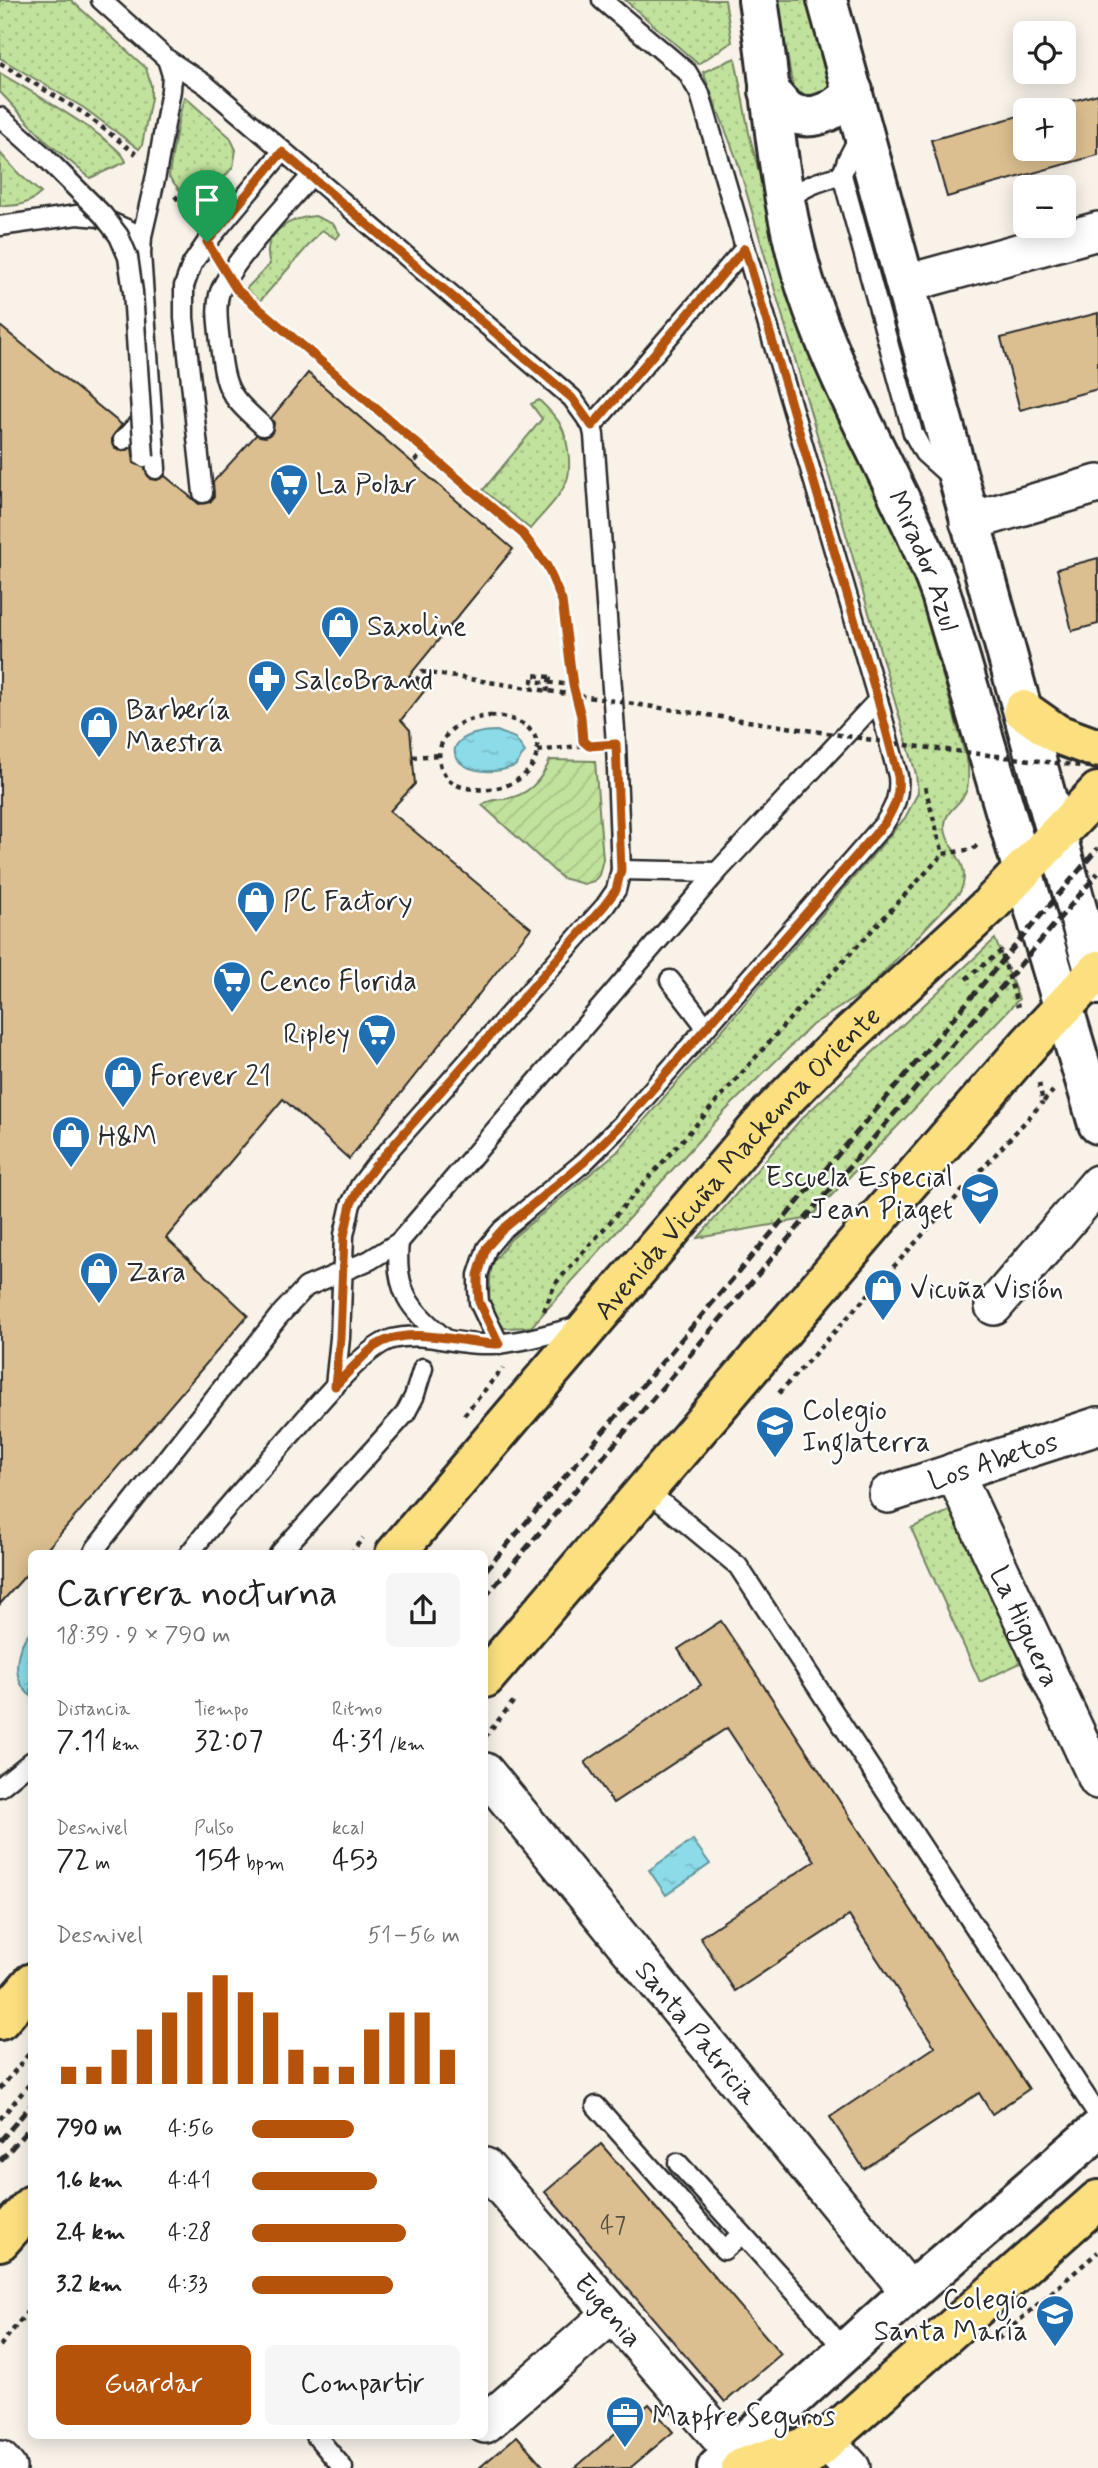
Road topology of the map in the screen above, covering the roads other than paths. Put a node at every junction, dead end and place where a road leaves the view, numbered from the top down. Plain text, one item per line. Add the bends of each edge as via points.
1 (101, 0) edge
2 (602, 0) edge
3 (758, 0) edge
4 (827, 0) edge
5 (167, 59) junction
6 (769, 91) junction
7 (853, 91) junction
8 (0, 117) edge
9 (863, 130) junction
10 (282, 152) junction
11 (842, 175) junction
12 (311, 176) junction
13 (785, 202) junction
14 (0, 226) edge
15 (1098, 231) edge
16 (142, 236) junction
17 (745, 248) junction
18 (905, 284) junction
19 (141, 421) junction
20 (263, 426) dead end
21 (592, 426) junction
22 (123, 440) dead end
23 (1098, 484) edge
24 (960, 485) junction
25 (203, 494) dead end
26 (969, 522) junction
27 (878, 700) junction
28 (1023, 710) junction
29 (1098, 749) edge
30 (1098, 792) edge
31 (1057, 835) junction
32 (621, 870) junction
33 (1024, 870) junction
34 (717, 872) junction
35 (1097, 976) edge
36 (670, 980) dead end
37 (1063, 1007) junction
38 (706, 1027) junction
39 (1098, 1124) edge
40 (1098, 1184) edge
41 (399, 1241) junction
42 (342, 1272) junction
43 (994, 1306) dead end
44 (594, 1323) junction
45 (446, 1339) junction
46 (499, 1344) junction
47 (423, 1368) dead end
48 (335, 1386) junction
49 (1098, 1426) edge
50 (954, 1472) junction
51 (645, 1489) junction
52 (888, 1494) dead end
53 (381, 1543) edge
54 (95, 1550) edge
55 (192, 1550) edge
56 (283, 1550) edge
57 (488, 1674) edge
58 (28, 1764) edge
59 (488, 1776) edge
60 (1098, 1780) edge
61 (0, 1787) edge
62 (28, 1988) edge
63 (0, 2020) edge
64 (596, 2106) dead end
65 (1098, 2115) edge
66 (1098, 2130) edge
67 (678, 2163) dead end
68 (488, 2169) edge
69 (28, 2194) edge
70 (1098, 2200) edge
71 (0, 2206) edge
72 (28, 2210) edge
73 (742, 2234) junction
74 (0, 2241) edge
75 (910, 2292) junction
76 (613, 2313) junction
77 (845, 2351) junction
78 (488, 2421) edge
79 (319, 2439) edge
80 (825, 2440) junction
81 (0, 2460) edge
82 (731, 2463) edge
83 (7, 2468) edge
84 (343, 2468) edge
85 (795, 2468) edge
86 (851, 2468) edge

1 - 5 lane
2 - 17 lane via 693,80 701,94
3 - 6 main road, Mirador Azul
4 - 7 main road, Mirador Azul
5 - 10 lane via 206,85
5 - 16 lane via 172,82
6 - 7 main road via 783,107 804,116 835,108
6 - 13 main road, Mirador Azul
7 - 9 main road, Mirador Azul
8 - 19 lane, bridge via 103,215 124,246 133,292
9 - 11 lane
9 - 18 main road, Mirador Azul
10 - 12 lane
10 - 25 lane via 207,242 184,286
11 - 13 lane via 814,182
11 - 24 lane via 913,433 924,453
12 - 20 lane via 227,277 218,297 225,380 232,397
12 - 21 lane via 572,398
13 - 33 main road, Mirador Azul via 812,307 941,594
14 - 16 lane via 77,215 99,217
15 - 18 street
16 - 19 lane, bridge via 150,463
17 - 21 lane
17 - 27 lane
18 - 24 main road, Mirador Azul
19 - 22 lane
21 - 32 lane
23 - 26 street
24 - 26 main road, Mirador Azul
26 - 28 main road, Mirador Azul
27 - 34 lane
27 - 38 lane via 898,776 894,809
28 - 29 main road via 1057,734
28 - 31 main road, Mirador Azul
30 - 31 main road, Avenida Vicuña Mackenna Oriente
31 - 33 main road, Avenida Vicuña Mackenna Oriente
31 - 35 main road, Mirador Azul
32 - 34 lane
32 - 42 lane via 616,890 604,906 360,1186 348,1216
33 - 37 main road, Mirador Azul
33 - 44 main road, Avenida Vicuña Mackenna Oriente via 770,1114
34 - 41 lane
35 - 37 main road
36 - 38 lane
37 - 39 main road, Mirador Azul
37 - 51 main road
38 - 46 lane via 612,1135 486,1248 478,1275 479,1302
40 - 43 street
41 - 42 lane
41 - 45 lane via 396,1267 403,1290 423,1321
42 - 48 lane
42 - 54 lane via 306,1287 279,1316
44 - 46 lane
44 - 53 main road, Avenida Vicuña Mackenna Oriente
45 - 46 lane
45 - 48 lane via 416,1336 385,1342
47 - 56 lane via 405,1415
48 - 55 lane
49 - 50 street, Los Abetos
50 - 52 street, Los Abetos
50 - 60 street, La Higuera
51 - 57 main road
51 - 65 lane via 738,1566
58 - 61 lane
59 - 75 street, Santa Patricia
62 - 63 main road
64 - 73 lane via 724,2250
66 - 75 main road
67 - 73 lane
68 - 76 street, Eugenia
69 - 71 main road
70 - 80 main road
72 - 74 main road
73 - 77 lane
75 - 77 main road
76 - 78 street
76 - 82 street, Eugenia
77 - 82 main road
79 - 84 lane
80 - 82 main road
80 - 85 main road
80 - 86 street
81 - 83 street

